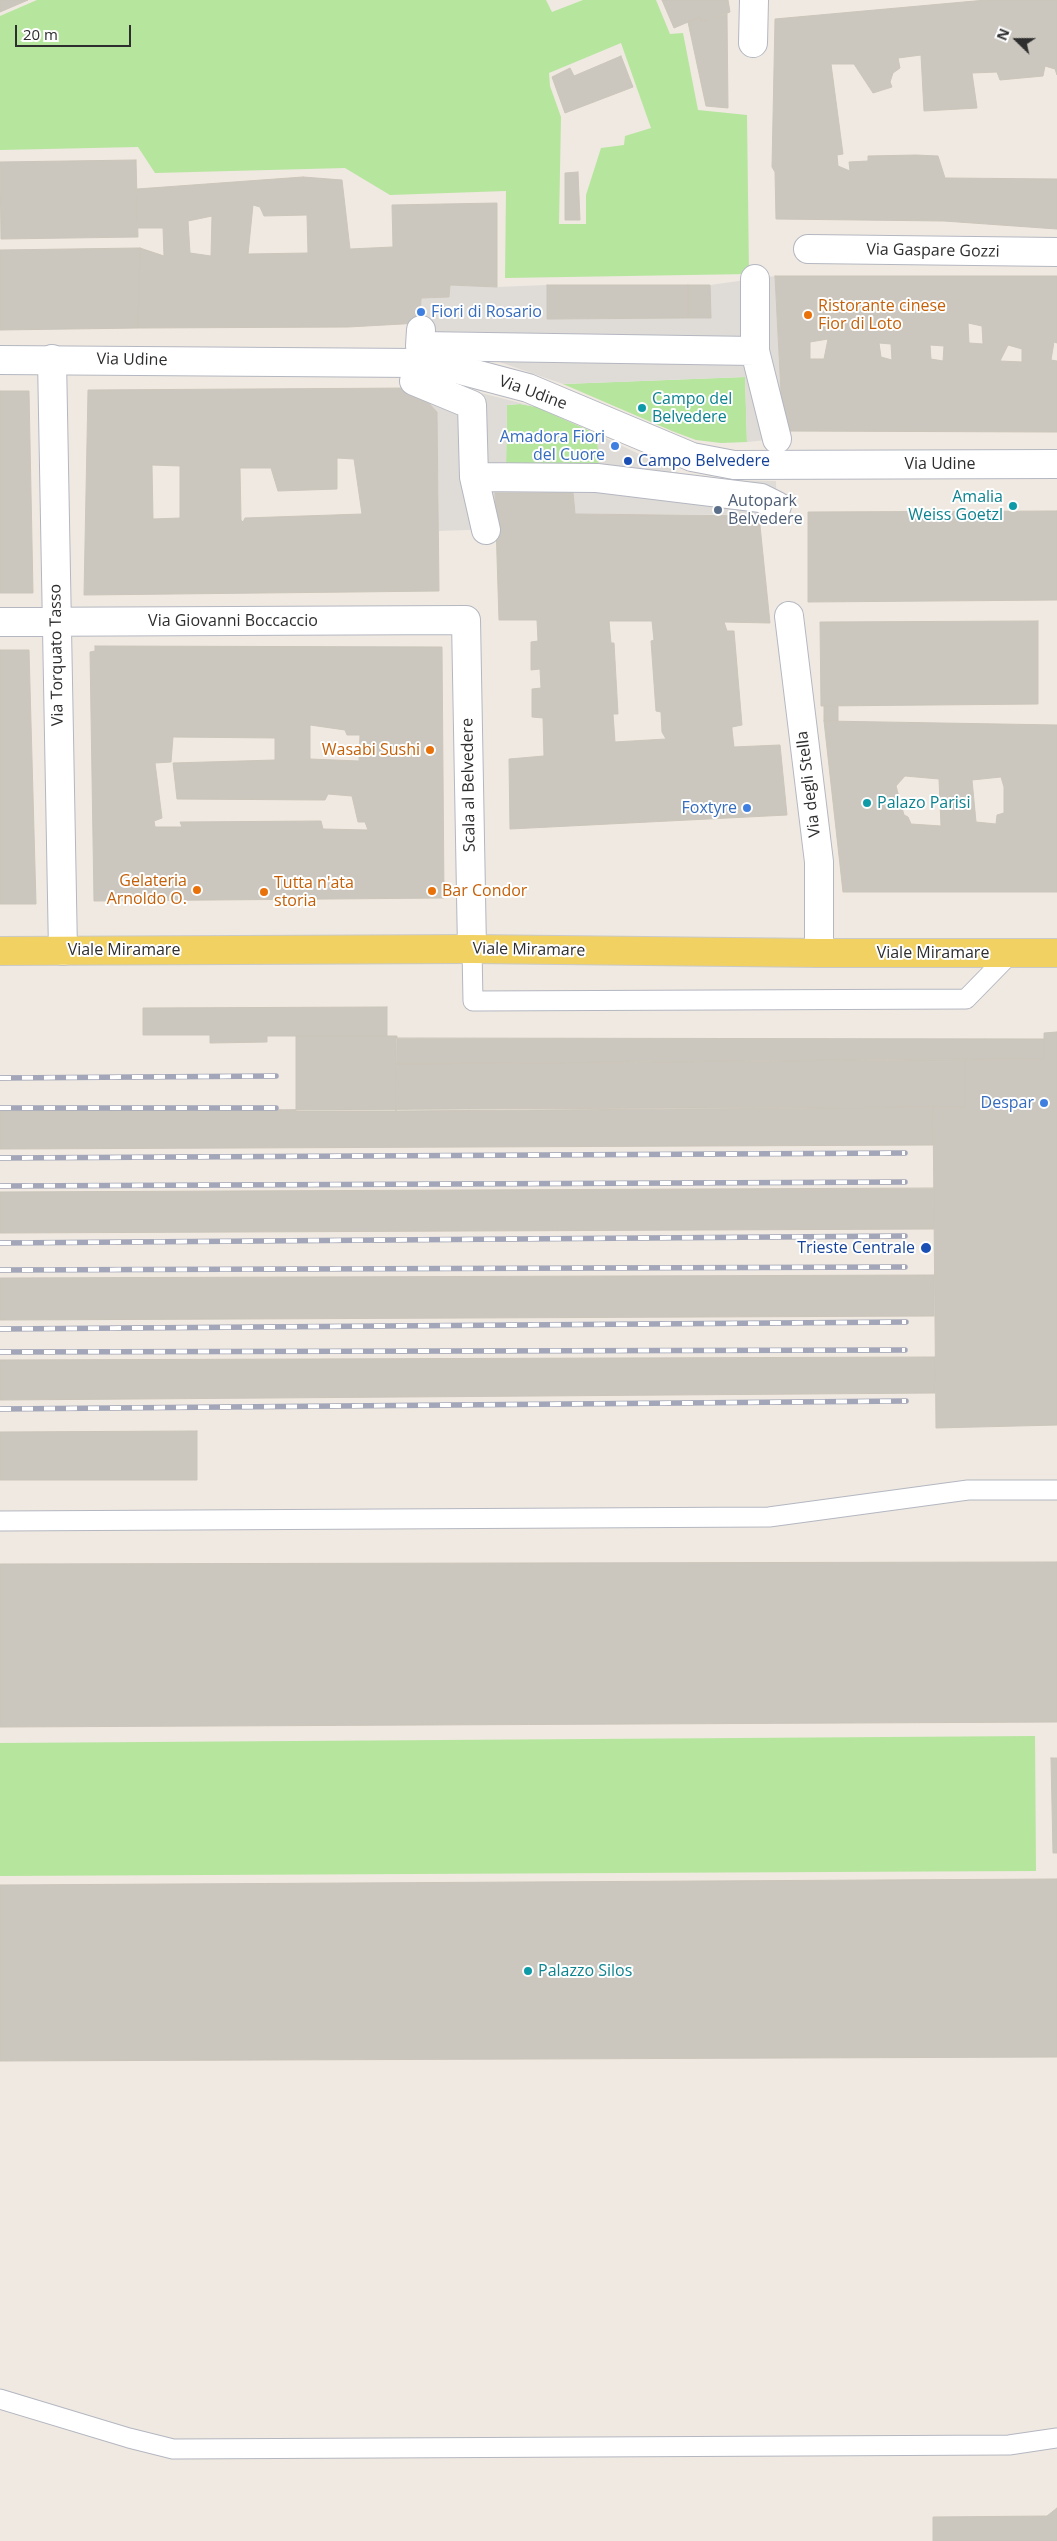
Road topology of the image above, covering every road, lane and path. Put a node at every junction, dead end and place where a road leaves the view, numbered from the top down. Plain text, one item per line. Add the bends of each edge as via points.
1 (754, 0) edge
2 (753, 43) dead end
3 (808, 249) dead end
4 (1057, 252) edge
5 (755, 278) dead end
6 (420, 330) dead end
7 (755, 351) junction
8 (52, 359) junction
9 (0, 360) edge
10 (414, 381) dead end
11 (777, 439) dead end
12 (1057, 464) edge
13 (474, 477) junction
14 (773, 500) dead end
15 (486, 530) dead end
16 (789, 616) dead end
17 (466, 620) joint
18 (0, 622) edge
19 (56, 622) junction
20 (472, 949) junction
21 (0, 951) edge
22 (63, 951) junction
23 (819, 953) junction
24 (1011, 953) junction
25 (1057, 953) edge
26 (1057, 1490) edge
27 (0, 1521) edge
28 (0, 2399) edge
29 (1057, 2438) edge

1 - 2 street
3 - 4 street, Via Gaspare Gozzi
5 - 7 street
6 - 7 street via 420,346
7 - 11 street
8 - 9 street, Via Udine
8 - 12 street, Via Udine via 417,363 528,388 692,457 734,465
8 - 19 street, Via Torquato Tasso
10 - 13 street via 472,405
13 - 14 street via 597,478
13 - 15 street
16 - 23 street, Via degli Stella via 819,862
17 - 19 street, Via Giovanni Boccaccio
17 - 20 street, Scala al Belvedere
18 - 19 street, Via Giovanni Boccaccio
19 - 22 street, Via Torquato Tasso
20 - 22 main road, Viale Miramare
20 - 23 main road, Viale Miramare
20 - 24 lane via 473,1001 966,999
21 - 22 main road, Viale Miramare
23 - 24 main road, Viale Miramare
24 - 25 main road, Viale Miramare
26 - 27 lane via 968,1490 769,1517
28 - 29 lane via 173,2448 999,2445

